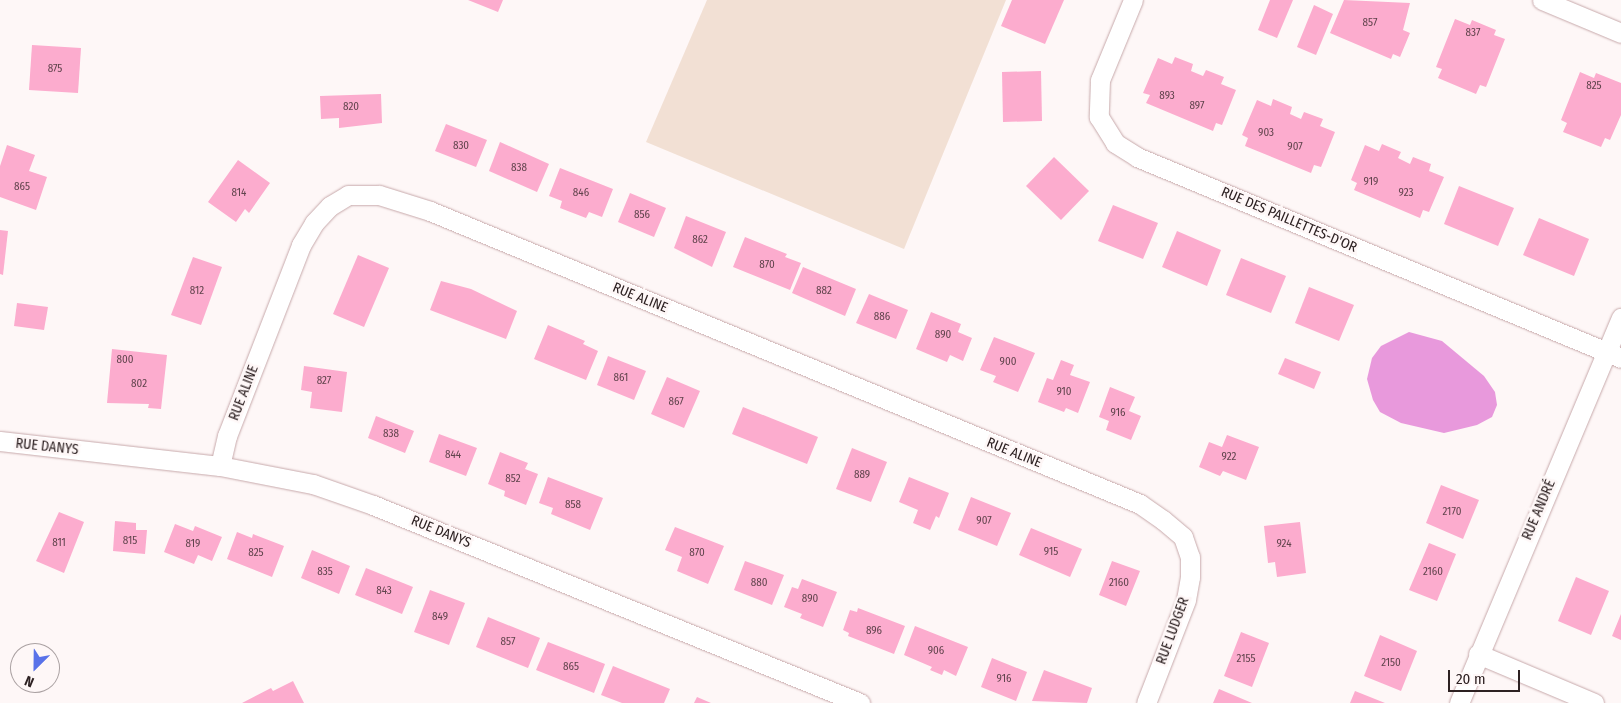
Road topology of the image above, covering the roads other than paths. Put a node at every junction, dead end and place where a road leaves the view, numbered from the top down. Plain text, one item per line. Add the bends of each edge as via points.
1 (1132, 0) edge
2 (1542, 0) edge
3 (1621, 33) edge
4 (1621, 318) edge
5 (1614, 355) edge
6 (0, 441) edge
7 (220, 466) junction
8 (1190, 558) joint
9 (1478, 654) junction
10 (860, 703) edge
11 (1146, 703) edge
12 (1459, 703) edge
13 (1594, 703) edge

1 - 5 street, RUE DES PAILLETTES-D'OR via 1099,88 1099,117 1115,143 1137,157
2 - 3 street
4 - 5 street, RUE ANDRÉ
5 - 9 street, RUE ANDRÉ
6 - 7 street, RUE DANYS
7 - 8 street, RUE ALINE via 228,436 301,246 314,223 330,206 348,195 379,195 430,211 1140,504 1183,537
7 - 10 street, RUE DANYS via 313,484 374,505
8 - 11 street, RUE LUDGER via 1186,600
9 - 12 street, RUE ANDRÉ
9 - 13 street

